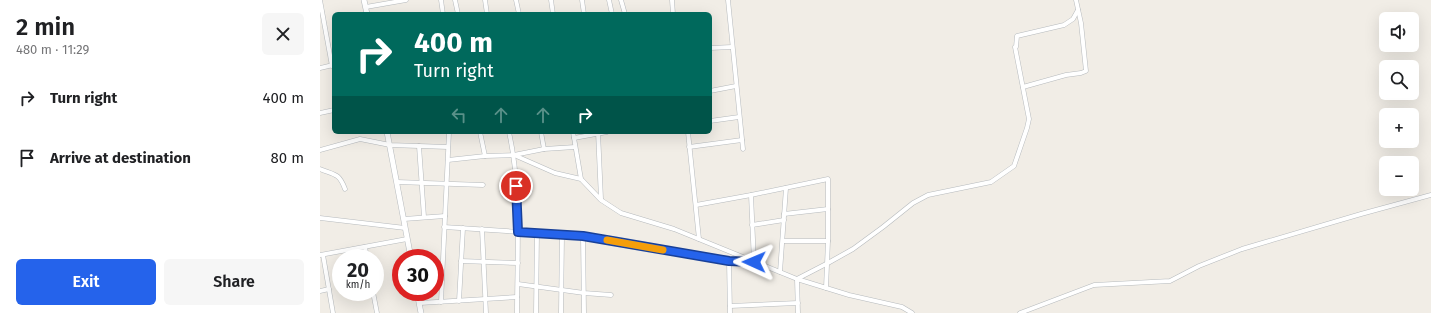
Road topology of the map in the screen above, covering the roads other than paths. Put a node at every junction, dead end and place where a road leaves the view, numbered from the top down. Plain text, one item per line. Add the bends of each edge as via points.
1 (320, 0) edge
2 (364, 0) edge
3 (406, 0) edge
4 (442, 0) edge
5 (455, 0) edge
6 (485, 0) edge
7 (516, 0) edge
8 (551, 0) edge
9 (582, 0) edge
10 (609, 0) edge
11 (621, 0) edge
12 (672, 0) edge
13 (728, 0) edge
14 (1076, 0) edge
15 (366, 7) junction
16 (1078, 10) junction
17 (367, 12) edge
18 (444, 12) edge
19 (458, 12) edge
20 (487, 12) edge
21 (519, 12) edge
22 (553, 12) edge
23 (584, 12) edge
24 (612, 12) edge
25 (624, 12) edge
26 (673, 12) edge
27 (322, 22) edge
28 (732, 47) junction
29 (712, 48) edge
30 (332, 61) edge
31 (332, 65) edge
32 (320, 68) edge
33 (736, 86) junction
34 (1023, 87) junction
35 (712, 91) edge
36 (332, 110) edge
37 (320, 113) edge
38 (739, 117) junction
39 (712, 121) edge
40 (387, 134) edge
41 (449, 134) edge
42 (480, 134) edge
43 (509, 134) edge
44 (541, 134) edge
45 (573, 134) edge
46 (593, 134) edge
47 (598, 134) edge
48 (688, 134) edge
49 (574, 138) junction
50 (742, 140) junction
51 (390, 145) junction
52 (420, 146) junction
53 (448, 147) junction
54 (576, 147) junction
55 (689, 147) junction
56 (544, 149) junction
57 (320, 150) edge
58 (743, 150) dead end
59 (514, 155) junction
60 (485, 156) junction
61 (448, 160) junction
62 (320, 169) edge
63 (581, 180) junction
64 (397, 182) junction
65 (422, 183) junction
66 (447, 184) junction
67 (483, 185) dead end
68 (786, 188) junction
69 (345, 189) dead end
70 (751, 195) junction
71 (1431, 195) edge
72 (601, 200) junction
73 (696, 205) junction
74 (828, 209) junction
75 (784, 214) junction
76 (445, 216) junction
77 (424, 217) junction
78 (320, 218) edge
79 (404, 219) junction
80 (784, 220) junction
81 (752, 225) junction
82 (444, 227) junction
83 (405, 228) junction
84 (463, 228) junction
85 (482, 230) junction
86 (518, 232) junction
87 (537, 233) junction
88 (562, 235) junction
89 (583, 236) junction
90 (407, 239) junction
91 (699, 239) junction
92 (783, 241) junction
93 (828, 241) junction
94 (365, 247) joint
95 (409, 249) edge
96 (321, 255) edge
97 (461, 261) junction
98 (729, 261) junction
99 (483, 262) junction
100 (754, 262) junction
101 (518, 263) junction
102 (828, 263) junction
103 (780, 272) junction
104 (796, 279) junction
105 (518, 284) junction
106 (537, 287) junction
107 (826, 288) junction
108 (329, 289) junction
109 (561, 290) junction
110 (320, 291) edge
111 (584, 293) junction
112 (611, 295) dead end
113 (517, 297) junction
114 (485, 299) junction
115 (459, 300) junction
116 (375, 301) edge
117 (441, 302) junction
118 (420, 303) joint
119 (798, 303) junction
120 (730, 306) junction
121 (332, 313) edge
122 (377, 313) edge
123 (421, 313) edge
124 (486, 313) edge
125 (518, 313) edge
126 (536, 313) edge
127 (561, 313) edge
128 (584, 313) edge
129 (730, 313) edge
130 (798, 313) edge
131 (912, 313) edge
132 (1020, 313) edge

1 - 27 street
2 - 15 street
3 - 15 street
4 - 18 street
5 - 19 street
6 - 20 street
7 - 21 street
8 - 22 street
9 - 23 street
10 - 24 street
11 - 25 street
12 - 26 street
13 - 28 street
14 - 16 street
15 - 17 street
16 - 34 street via 1073,19 1064,24 1018,36 1015,47
16 - 34 street via 1086,71
27 - 30 street
28 - 29 street
28 - 33 street
31 - 32 street
33 - 35 street
33 - 38 street
34 - 102 street via 1029,119 1014,166 991,182 928,195 913,203 853,249
36 - 37 street
38 - 39 street
38 - 50 street
40 - 51 street
41 - 53 street
42 - 60 street
43 - 59 street
44 - 56 street
45 - 49 street
46 - 49 street
47 - 72 street
48 - 55 street
49 - 54 street
50 - 55 street
50 - 58 street
51 - 52 street
51 - 57 street via 360,139
51 - 64 street
52 - 53 street
52 - 65 street
53 - 61 street
54 - 56 street
54 - 63 street
55 - 73 street
56 - 59 street
59 - 60 street
59 - 63 street via 555,174
59 - 86 street
60 - 61 street
61 - 66 street
62 - 69 street via 337,175
63 - 72 street
64 - 65 street
64 - 79 street
65 - 66 street
65 - 77 street
66 - 67 street
66 - 76 street
68 - 70 street
68 - 74 street via 828,179
68 - 75 street
70 - 73 street
70 - 81 street
71 - 132 street via 1242,249 1170,281 1094,285
72 - 91 street via 620,213
73 - 91 street
74 - 75 street
74 - 93 street
75 - 80 street
76 - 77 street
76 - 82 street
77 - 79 street
78 - 83 street
79 - 83 street
80 - 81 street
80 - 92 street
81 - 100 street
82 - 84 street
82 - 117 street
83 - 90 street
84 - 85 street
84 - 97 street
85 - 86 street
85 - 99 street
86 - 87 street
86 - 101 street
87 - 88 street
87 - 106 street
88 - 89 street
88 - 109 street
89 - 98 street
89 - 111 street
90 - 94 street
90 - 95 street
91 - 100 street
92 - 93 street
92 - 103 street
93 - 102 street
94 - 96 street
96 - 108 street
97 - 99 street
97 - 115 street
98 - 100 street
98 - 120 street
99 - 101 street
99 - 114 street
100 - 103 street
101 - 105 street
102 - 104 street
102 - 107 street
103 - 104 street
104 - 107 street
104 - 119 street
105 - 106 street
105 - 113 street
106 - 109 street
106 - 126 street
107 - 131 street via 902,306
108 - 110 street
108 - 121 street
109 - 111 street
109 - 127 street
111 - 112 street
111 - 128 street
113 - 114 street
113 - 125 street
114 - 115 street
114 - 124 street
115 - 117 street
116 - 122 street
117 - 118 street
118 - 123 street
119 - 120 street
119 - 130 street
120 - 129 street

